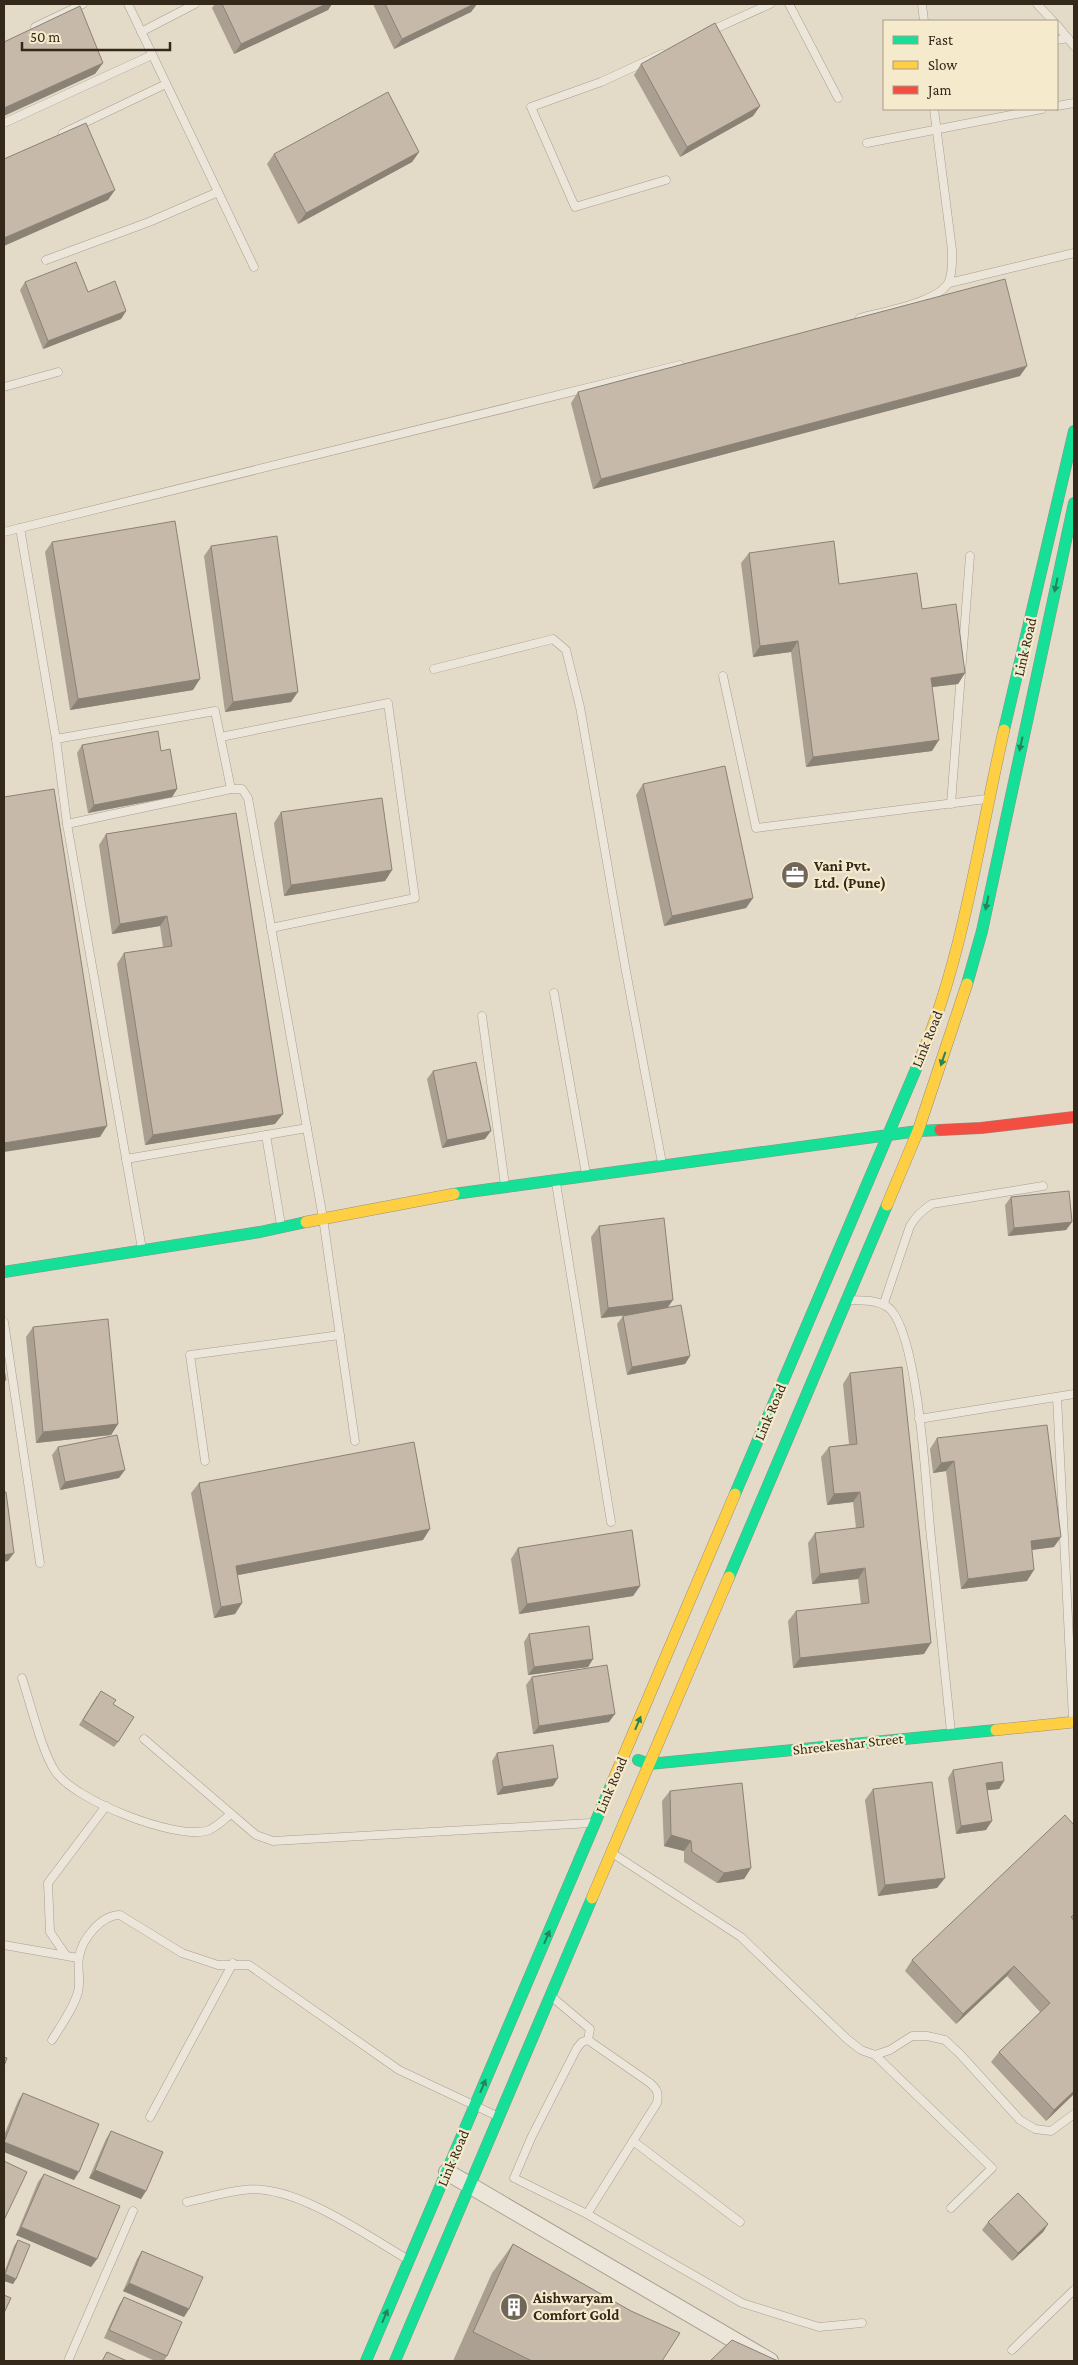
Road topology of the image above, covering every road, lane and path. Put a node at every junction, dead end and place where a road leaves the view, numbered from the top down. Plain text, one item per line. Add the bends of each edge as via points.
1 (83, 4) edge
2 (128, 4) edge
3 (195, 4) edge
4 (770, 4) edge
5 (789, 4) edge
6 (922, 4) edge
7 (1037, 4) edge
8 (924, 20) edge
9 (1052, 20) edge
10 (1058, 27) edge
11 (30, 30) edge
12 (142, 32) junction
13 (699, 37) edge
14 (1068, 38) junction
15 (1058, 40) edge
16 (1074, 46) edge
17 (672, 49) edge
18 (152, 55) junction
19 (166, 84) junction
20 (838, 98) dead end
21 (1074, 103) edge
22 (1058, 106) edge
23 (934, 110) edge
24 (1036, 110) edge
25 (4, 122) edge
26 (937, 128) junction
27 (59, 136) edge
28 (867, 143) dead end
29 (666, 180) dead end
30 (218, 192) junction
31 (1074, 253) edge
32 (46, 260) dead end
33 (254, 267) dead end
34 (949, 283) junction
35 (849, 321) edge
36 (688, 363) edge
37 (58, 372) dead end
38 (4, 387) edge
39 (1074, 431) edge
40 (1074, 503) edge
41 (20, 528) junction
42 (4, 532) edge
43 (970, 556) dead end
44 (1059, 566) edge
45 (434, 669) dead end
46 (723, 676) dead end
47 (221, 737) junction
48 (56, 739) junction
49 (231, 789) junction
50 (988, 799) junction
51 (951, 804) junction
52 (67, 824) junction
53 (272, 928) junction
54 (554, 994) dead end
55 (482, 1016) dead end
56 (1074, 1117) edge
57 (308, 1128) junction
58 (918, 1131) junction
59 (266, 1135) junction
60 (888, 1136) junction
61 (126, 1159) junction
62 (662, 1164) junction
63 (587, 1176) junction
64 (556, 1180) junction
65 (1043, 1186) dead end
66 (505, 1187) junction
67 (323, 1218) junction
68 (281, 1228) junction
69 (142, 1251) junction
70 (4, 1272) edge
71 (846, 1300) junction
72 (884, 1304) junction
73 (4, 1322) edge
74 (340, 1335) junction
75 (1074, 1394) edge
76 (1057, 1397) junction
77 (919, 1420) junction
78 (355, 1441) dead end
79 (205, 1461) dead end
80 (611, 1522) dead end
81 (40, 1563) dead end
82 (1072, 1642) edge
83 (22, 1678) dead end
84 (1074, 1722) edge
85 (951, 1734) junction
86 (144, 1739) dead end
87 (624, 1754) junction
88 (649, 1764) junction
89 (106, 1806) junction
90 (231, 1814) junction
91 (595, 1823) junction
92 (611, 1852) junction
93 (4, 1945) edge
94 (65, 1954) junction
95 (78, 1958) junction
96 (233, 1963) junction
97 (550, 1995) junction
98 (52, 2040) dead end
99 (588, 2040) junction
100 (875, 2055) junction
101 (475, 2106) junction
102 (1074, 2114) edge
103 (150, 2117) dead end
104 (499, 2117) junction
105 (634, 2141) junction
106 (447, 2172) junction
107 (470, 2186) junction
108 (187, 2202) dead end
109 (951, 2208) dead end
110 (133, 2211) dead end
111 (587, 2214) junction
112 (740, 2222) dead end
113 (410, 2260) junction
114 (1074, 2290) edge
115 (862, 2323) dead end
116 (1012, 2350) dead end
117 (68, 2361) edge
118 (366, 2361) edge
119 (395, 2361) edge
120 (772, 2361) edge

1 - 11 lane
2 - 12 lane
3 - 12 lane
4 - 13 lane
5 - 20 lane
6 - 8 lane
7 - 9 lane
10 - 14 lane
12 - 18 lane
14 - 15 lane
14 - 16 lane
17 - 29 lane via 601,82 531,107 576,207
18 - 19 lane
18 - 25 lane
19 - 27 lane
19 - 30 lane
21 - 22 lane
23 - 26 lane
24 - 26 lane
26 - 28 lane
26 - 34 lane via 952,250
30 - 32 lane
30 - 33 lane
31 - 34 lane
34 - 35 lane via 933,297
36 - 41 lane
37 - 38 lane
39 - 44 street, Link Road
40 - 44 street, Link Road
41 - 42 lane
41 - 48 lane
43 - 51 lane
44 - 50 street, Link Road
44 -> 58 street, Link Road via 982,931
45 - 62 lane via 553,640 566,650 580,707
46 - 51 lane via 756,828
47 - 48 lane via 215,711
47 - 49 lane
47 - 53 lane via 388,703 415,898
48 - 52 lane
49 - 52 lane
49 - 53 lane via 242,789 248,798
50 - 51 lane
50 - 60 street, Link Road via 959,945 936,1022
52 - 61 lane
53 - 57 lane
54 - 63 lane
55 - 66 lane
56 - 58 street via 981,1128
57 - 59 lane
57 - 67 lane
58 - 60 street
58 - 71 street, Link Road
59 - 61 lane
59 - 68 lane
60 - 62 street
87 -> 60 street, Link Road
61 - 69 lane
62 - 63 street
63 - 64 street
64 - 66 street
64 - 80 lane
65 - 72 lane via 932,1204 924,1209 910,1226
66 - 67 street
67 - 68 street
67 - 74 lane
68 - 69 street
69 - 70 street
71 - 72 lane
71 - 88 street, Link Road
72 - 77 lane via 892,1310 906,1347
73 - 81 lane
74 - 78 lane
74 - 79 lane via 190,1355
75 - 76 lane
76 - 77 lane
76 - 82 lane
77 - 85 lane
82 - 84 lane
83 - 89 lane via 50,1764 83,1796
84 - 85 street, Shreekeshar Street
85 - 88 street, Shreekeshar Street
86 - 90 lane
87 - 88 street, Shreekeshar Street
87 - 91 street, Link Road
88 - 92 street, Link Road
89 - 90 lane via 134,1818 193,1833 209,1831
89 - 94 lane via 48,1883 50,1932
90 - 91 lane via 256,1835 273,1841
101 -> 91 street, Link Road
92 - 97 street, Link Road
92 - 100 lane via 742,1937 847,2039 861,2050
93 - 94 lane
94 - 95 lane
95 - 96 lane via 92,1932 112,1915 120,1915 182,1953 218,1965
95 - 98 lane via 79,1990
96 - 101 lane via 250,1965 399,2070
96 - 103 lane
97 - 99 lane via 590,2029
97 - 104 street, Link Road
99 - 105 lane via 656,2089 659,2095
99 - 111 lane via 577,2048 514,2178
100 - 102 lane via 912,2036 945,2040 1020,2120 1035,2129 1051,2131
100 - 109 lane via 992,2168
101 - 104 lane
101 - 106 street, Link Road
104 - 107 street, Link Road
105 - 111 lane
105 - 112 lane
106 - 107 street
106 - 113 street, Link Road
107 - 119 street, Link Road
107 - 120 street
108 - 113 lane via 244,2189 273,2191 306,2202
110 - 117 lane
111 - 115 lane via 742,2303 818,2328
118 -> 113 street, Link Road
114 - 116 lane

